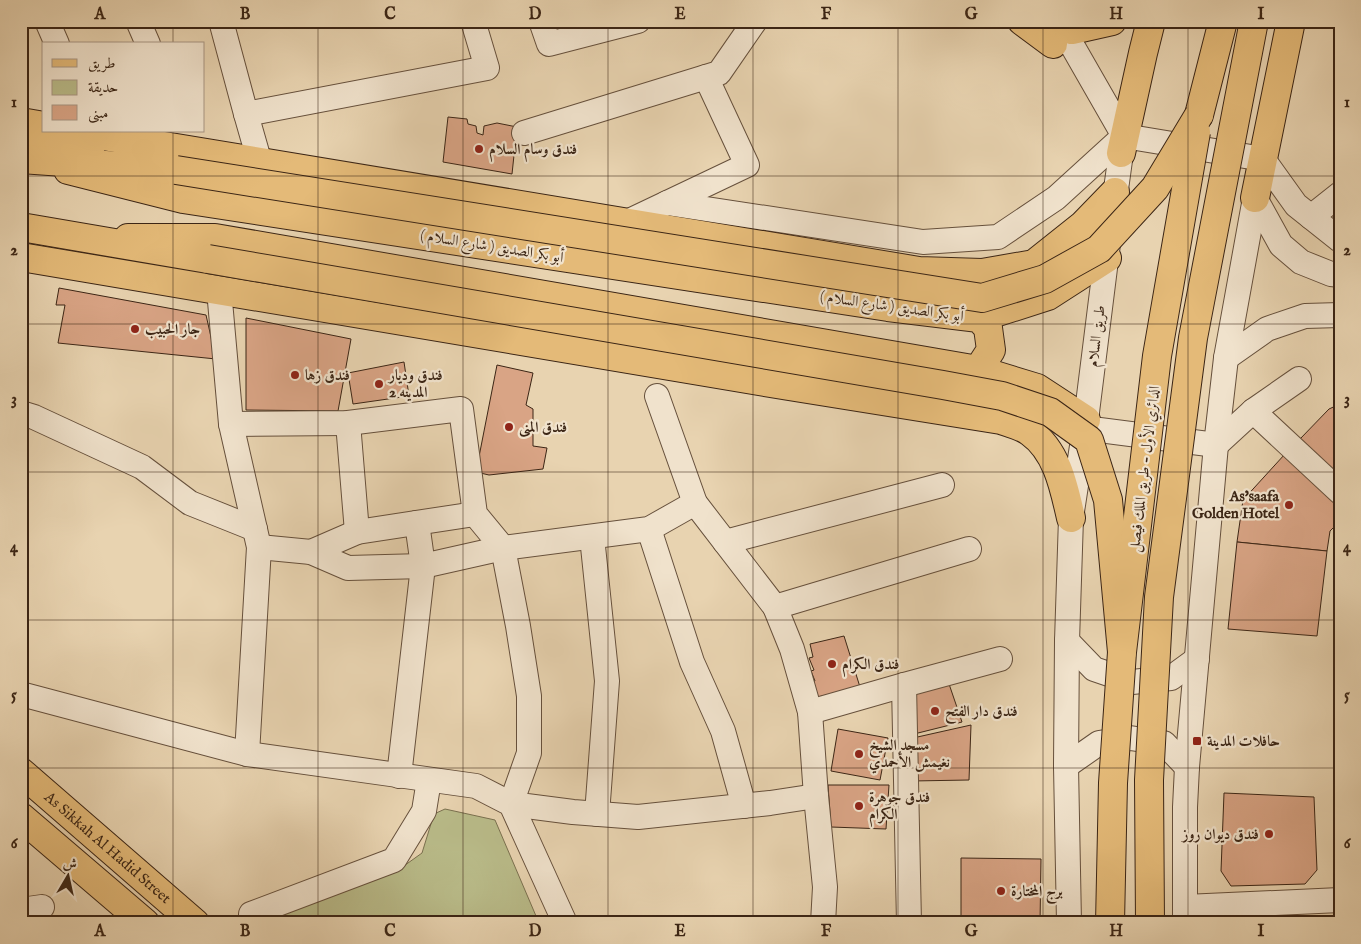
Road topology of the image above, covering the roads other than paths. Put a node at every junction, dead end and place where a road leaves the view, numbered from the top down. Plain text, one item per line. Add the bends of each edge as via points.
1 (47, 21) edge
2 (138, 21) edge
3 (220, 21) edge
4 (473, 21) edge
5 (541, 21) edge
6 (638, 21) edge
7 (755, 21) edge
8 (1022, 21) edge
9 (1112, 21) edge
10 (1151, 21) edge
11 (1223, 21) edge
12 (1254, 21) edge
13 (1291, 21) edge
14 (1065, 36) edge
15 (56, 42) edge
16 (147, 42) edge
17 (706, 77) junction
18 (246, 114) junction
19 (1199, 115) junction
20 (21, 122) edge
21 (42, 126) edge
22 (88, 133) edge
23 (524, 133) dead end
24 (137, 142) junction
25 (1123, 145) junction
26 (24, 156) edge
27 (1264, 159) junction
28 (260, 163) junction
29 (1116, 192) junction
30 (1340, 194) edge
31 (1255, 198) junction
32 (667, 203) junction
33 (1311, 217) junction
34 (625, 223) junction
35 (21, 227) edge
36 (79, 238) junction
37 (21, 239) edge
38 (1340, 240) edge
39 (21, 257) edge
40 (1106, 258) junction
41 (882, 265) junction
42 (1340, 275) edge
43 (219, 290) junction
44 (888, 307) junction
45 (1340, 315) edge
46 (979, 318) junction
47 (1226, 358) junction
48 (978, 370) junction
49 (1299, 378) dead end
50 (657, 396) dead end
51 (1253, 411) junction
52 (21, 413) edge
53 (231, 424) junction
54 (348, 424) junction
55 (1085, 424) junction
56 (1216, 444) junction
57 (942, 485) dead end
58 (1340, 492) edge
59 (695, 503) junction
60 (474, 514) junction
61 (1071, 518) junction
62 (417, 523) junction
63 (649, 529) junction
64 (357, 532) junction
65 (592, 537) junction
66 (257, 538) junction
67 (725, 542) junction
68 (504, 548) junction
69 (968, 549) dead end
70 (311, 552) junction
71 (423, 566) junction
72 (775, 608) junction
73 (1067, 641) junction
74 (1122, 652) junction
75 (1000, 659) dead end
76 (1197, 659) junction
77 (904, 685) junction
78 (21, 694) edge
79 (810, 712) junction
80 (247, 754) junction
81 (1066, 766) junction
82 (1187, 767) junction
83 (21, 772) edge
84 (399, 776) junction
85 (429, 780) junction
86 (816, 796) junction
87 (511, 804) junction
88 (744, 806) junction
89 (597, 814) junction
90 (21, 817) edge
91 (1340, 900) edge
92 (1185, 915) edge
93 (145, 923) edge
94 (195, 923) edge
95 (254, 923) edge
96 (565, 923) edge
97 (823, 923) edge
98 (910, 923) edge
99 (1070, 923) edge
100 (1110, 923) edge
101 (1150, 923) edge

1 - 15 street
2 - 16 street
3 - 18 street
4 - 18 street via 487,68
5 - 6 street via 549,44
7 - 17 street via 719,73
8 - 14 main road
9 - 14 main road
10 - 25 main road
11 - 19 main road, الدائري الأول - طريق الملك فيصل
12 - 101 main road, الدائري الأول - طريق الملك فيصل, bridge via 1193,338 1159,597 1148,780
13 - 27 main road
14 - 25 street
17 - 23 street
17 - 32 street via 747,165
18 - 28 street
19 - 26 main road, ( شارع السلام ) أبو بكر الصديق, bridge via 1154,188 1099,249 1045,279 982,298 176,170
19 - 74 main road, الدائري الأول - طريق الملك فيصل, bridge via 1157,356
20 - 21 main road
22 - 24 main road
24 - 26 main road via 57,142
24 - 28 main road
25 - 27 street
25 - 29 street, طريق السلام
25 - 32 street via 1056,198 998,237 923,242
26 - 44 main road, ( شارع السلام ) أبو بكر الصديق via 183,198
27 - 31 main road
27 - 33 street via 1296,205
28 - 34 main road
29 - 40 street, طريق السلام
29 - 41 main road via 1083,225 1034,264 982,273 919,271
30 - 33 street
31 - 42 street via 1282,245 1301,262
31 - 47 street
32 - 34 street
33 - 38 street
34 - 41 main road
35 - 36 main road
36 - 37 main road
36 - 48 main road via 215,238
36 - 74 main road, bridge via 944,385 1002,396 1050,412 1089,440 1108,500
39 - 43 main road
40 - 46 main road via 1048,296
40 - 55 street, طريق السلام
41 - 44 main road
43 - 53 street
43 - 61 main road via 1001,420 1030,431 1049,450 1062,481
44 - 46 main road, ( شارع السلام ) أبو بكر الصديق
45 - 47 street via 1305,316 1267,329
46 - 48 main road, ( شارع السلام ) أبو بكر الصديق via 988,328 991,350
47 - 56 street
48 - 55 main road via 1037,388
49 - 51 street
50 - 59 street
51 - 56 street
51 - 58 street
52 - 66 street via 142,467 190,503
53 - 54 street
53 - 66 street
54 - 60 street via 462,409
54 - 64 street
55 - 56 street
55 - 61 street, طريق السلام
56 - 76 street
57 - 67 street
59 - 63 street
59 - 67 street
60 - 62 street
60 - 68 street
61 - 73 street, طريق السلام
62 - 64 street
62 - 71 street
63 - 65 street
63 - 88 street via 692,662 723,731
64 - 70 street
65 - 68 street
65 - 89 street via 607,681
66 - 70 street
66 - 80 street
67 - 72 street
68 - 71 street
68 - 87 street via 529,696 529,753
69 - 72 street
70 - 71 street via 348,568
71 - 84 street
72 - 79 street via 792,649
73 - 76 street via 1094,669 1132,682 1171,678
73 - 81 street, طريق السلام
74 - 100 main road, الدائري الأول - طريق الملك فيصل, bridge
75 - 77 street
76 - 82 street
77 - 79 street
77 - 98 street
78 - 80 street
79 - 86 street
80 - 84 street
81 - 82 street via 1099,742 1130,738 1164,743
81 - 99 street, طريق السلام
82 - 92 street
83 - 94 main road, As Sikkah Al Hadid Street
84 - 85 street
85 - 87 street via 476,786
85 - 95 street via 424,811 394,860 250,914
86 - 88 street
86 - 97 street via 825,887
87 - 89 street
87 - 96 street
88 - 89 street via 638,817
90 - 93 main road
91 - 92 street

